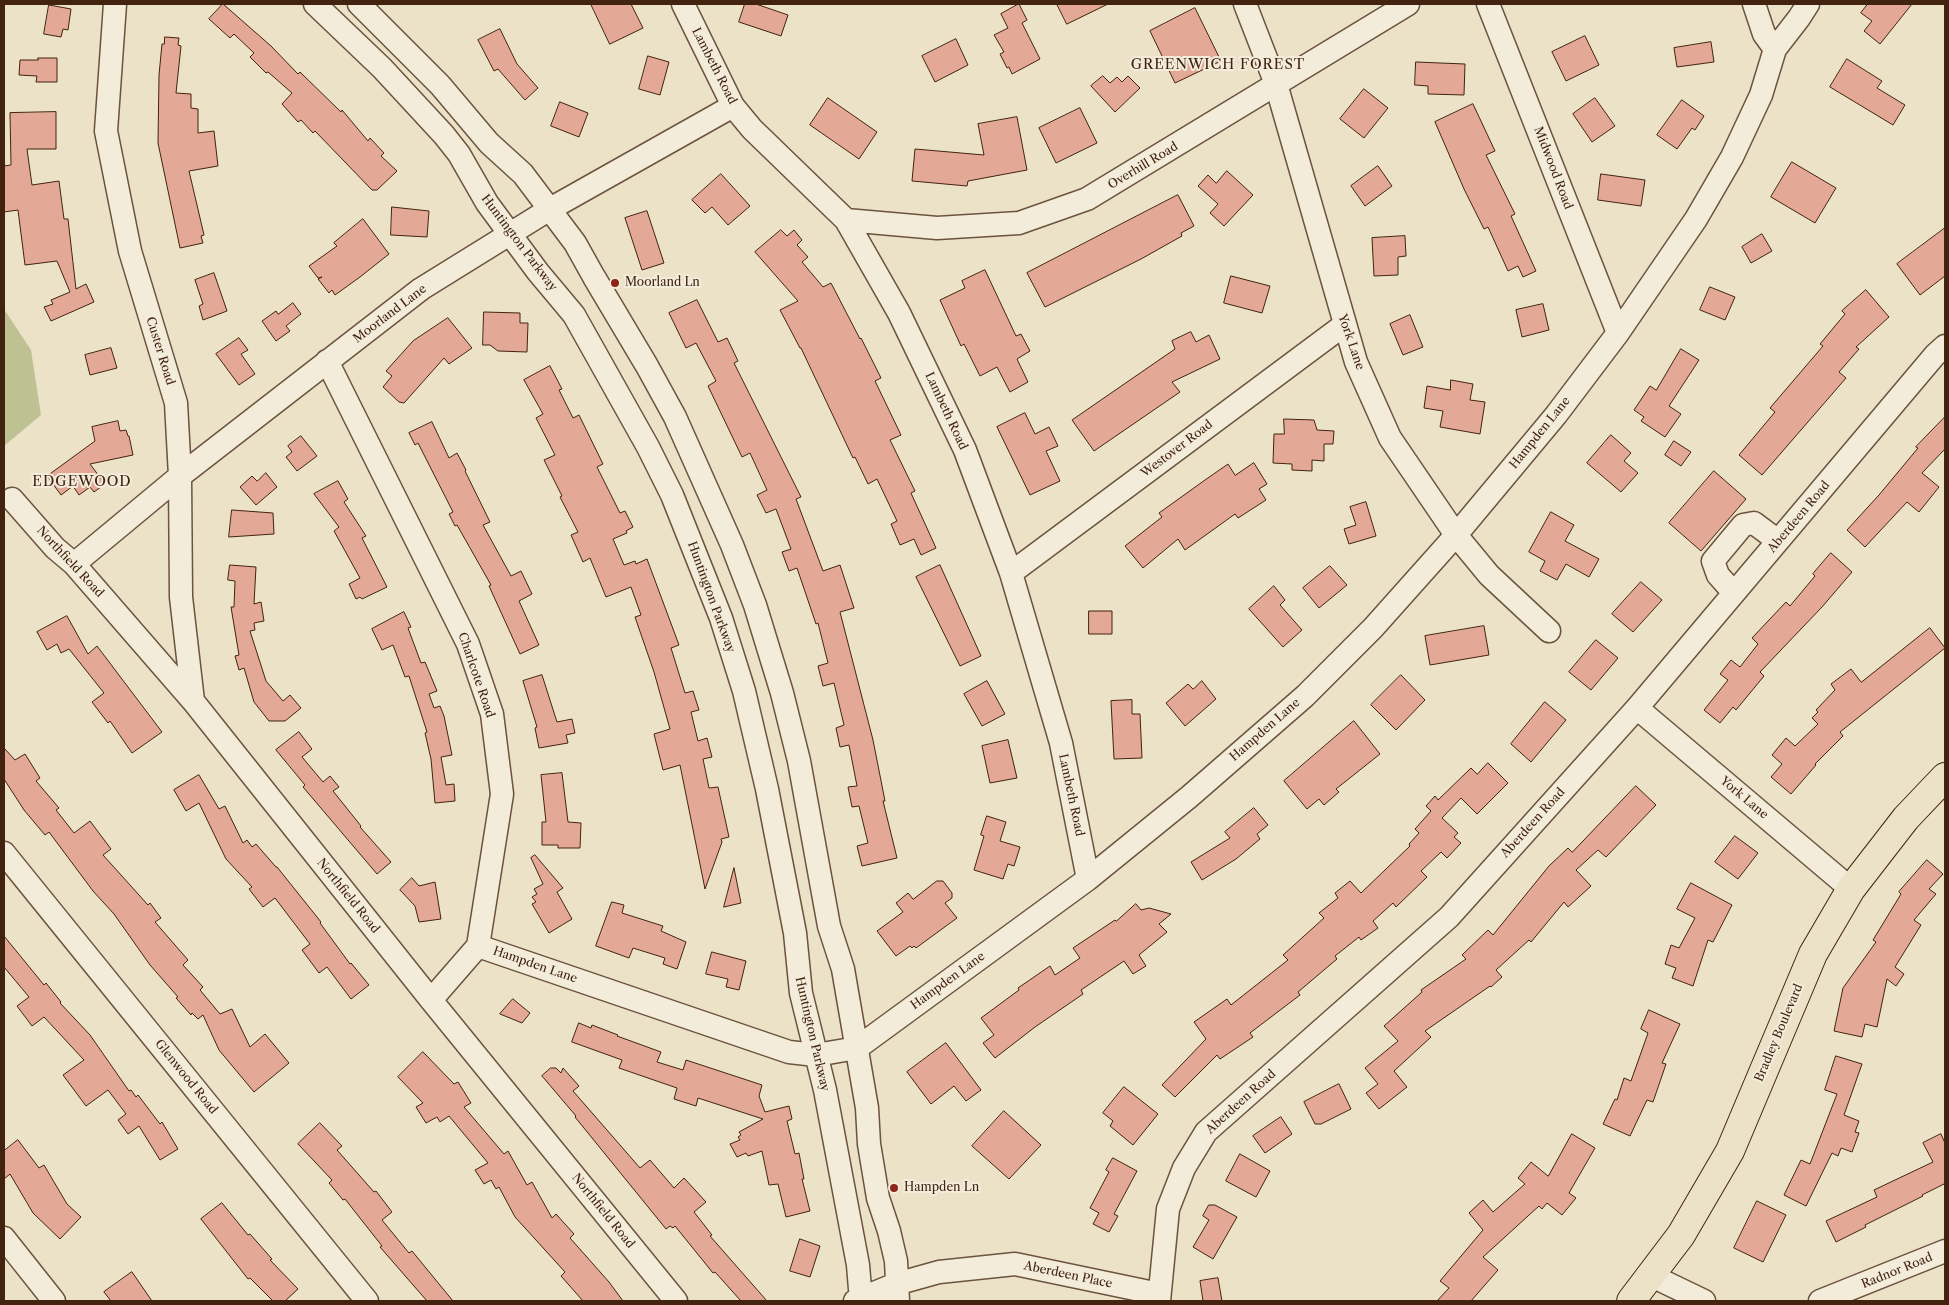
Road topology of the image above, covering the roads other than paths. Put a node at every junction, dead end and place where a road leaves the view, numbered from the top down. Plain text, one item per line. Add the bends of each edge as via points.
1 (115, 4) edge
2 (315, 4) edge
3 (359, 4) edge
4 (683, 4) edge
5 (1245, 4) edge
6 (1408, 4) edge
7 (1488, 4) edge
8 (1754, 4) edge
9 (1808, 4) edge
10 (1775, 49) junction
11 (1276, 84) junction
12 (733, 106) junction
13 (550, 209) junction
14 (846, 220) junction
15 (510, 233) junction
16 (1344, 325) junction
17 (1618, 333) junction
18 (1945, 346) edge
19 (327, 362) junction
20 (180, 476) junction
21 (12, 499) dead end
22 (1456, 535) junction
23 (1778, 541) junction
24 (74, 564) junction
25 (1011, 573) junction
26 (1734, 593) junction
27 (1549, 631) dead end
28 (192, 701) junction
29 (1637, 708) junction
30 (1945, 777) edge
31 (4, 853) edge
32 (1088, 879) junction
33 (1851, 889) junction
34 (478, 946) junction
35 (431, 1000) junction
36 (857, 1048) junction
37 (816, 1055) junction
38 (4, 1238) edge
39 (1945, 1251) edge
40 (1652, 1276) junction
41 (897, 1293) edge
42 (1159, 1298) edge
43 (48, 1299) edge
44 (859, 1300) edge
45 (367, 1301) edge
46 (676, 1301) edge
47 (1631, 1301) edge
48 (1704, 1301) edge
49 (1820, 1301) edge

1 - 20 street, Custer Road via 106,132 130,251 176,403
2 - 15 street, Huntington Parkway via 382,68 444,135
3 - 13 street via 440,85 489,143 523,174
4 - 12 street, Lambeth Road
5 - 11 street, York Lane
6 - 11 street, Overhill Road
7 - 17 street, Midwood Road
8 - 10 street via 1764,34
9 - 10 street, Hampden Lane
10 - 17 street, Hampden Lane via 1761,95 1732,157 1696,219
11 - 14 street, Overhill Road via 1087,200 1019,223 937,228
11 - 16 street, York Lane
12 - 13 street, Moorland Lane
12 - 14 street, Lambeth Road via 752,129
13 - 15 street, Moorland Lane
13 - 36 street via 575,243 674,417 717,509 755,604 782,693 798,761 829,926 843,969
14 - 25 street, Lambeth Road via 899,313 965,450
15 - 19 street, Moorland Lane via 421,289
15 - 37 street, Huntington Parkway via 574,315 612,380 672,496 717,609 744,691 767,789 795,933 801,993
16 - 22 street, York Lane via 1356,362 1390,438
16 - 25 street, Westover Road
17 - 22 street, Hampden Lane via 1556,415
18 - 23 street, Aberdeen Road
19 - 20 street, Moorland Lane
19 - 34 street, Charlcote Road via 468,644 492,714 502,794
20 - 24 street, Moorland Lane
20 - 28 street, Custer Road via 181,597
21 - 24 street, Northfield Road via 55,548
22 - 27 street, York Lane via 1489,575
22 - 32 street, Hampden Lane via 1373,628 1304,696 1189,797
23 - 26 street, Aberdeen Road
23 - 26 street via 1754,523 1742,524 1713,560 1718,575
24 - 28 street, Northfield Road
25 - 32 street, Lambeth Road via 1060,744
26 - 29 street, Aberdeen Road
28 - 35 street, Northfield Road
29 - 33 street, York Lane
29 - 42 street, Aberdeen Road via 1448,917 1206,1132 1184,1168 1168,1209
30 - 33 main road, Bradley Boulevard via 1906,818
31 - 45 street, Glenwood Road
32 - 36 street, Hampden Lane
33 - 40 main road, Bradley Boulevard via 1813,954 1730,1151 1681,1235
34 - 35 street
34 - 37 street, Hampden Lane via 789,1052
35 - 46 street, Northfield Road
36 - 37 street, Hampden Lane
36 - 41 street via 867,1108 868,1144 878,1198 893,1245
37 - 44 street, Huntington Parkway via 858,1265
38 - 43 street
39 - 49 street, Radnor Road
40 - 47 main road, Bradley Boulevard
40 - 48 street
41 - 42 street, Aberdeen Place via 939,1272 1015,1264
41 - 44 street, Aberdeen Place

